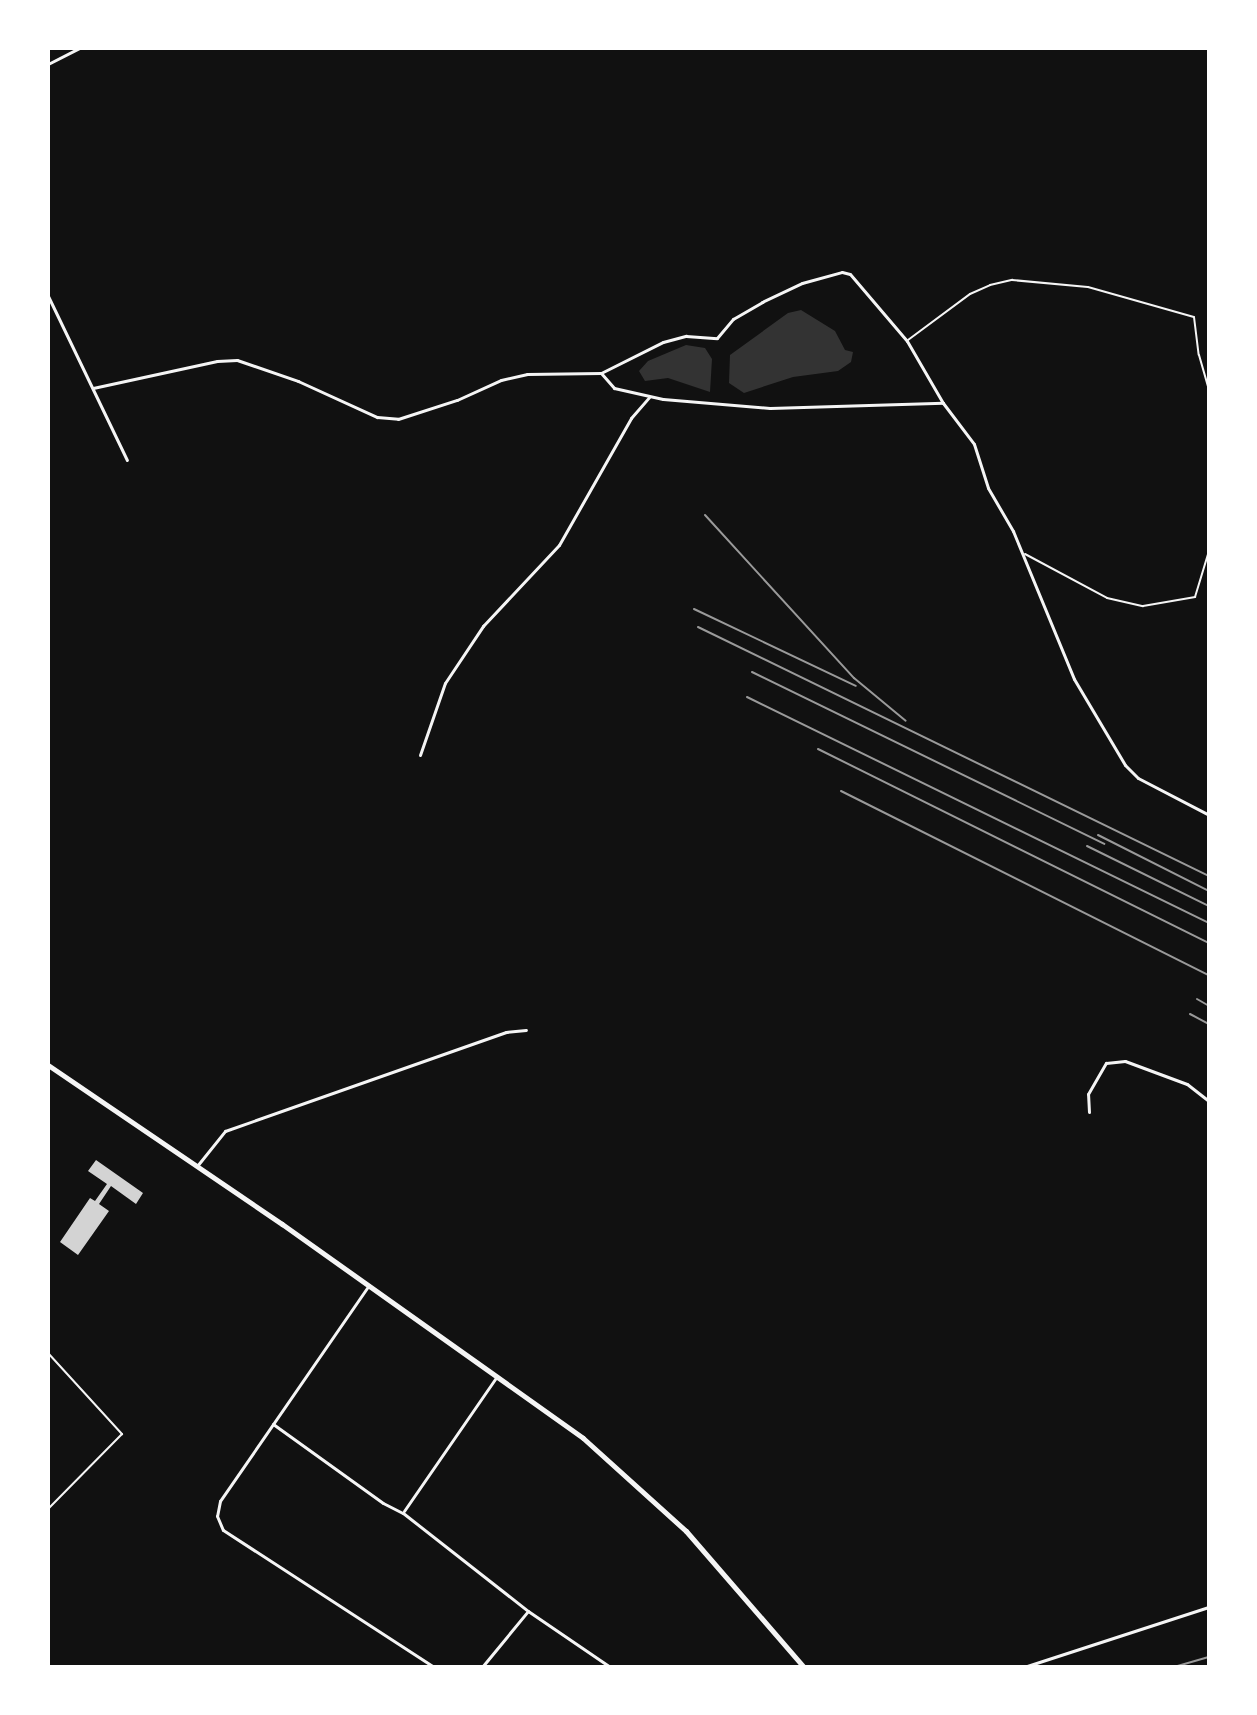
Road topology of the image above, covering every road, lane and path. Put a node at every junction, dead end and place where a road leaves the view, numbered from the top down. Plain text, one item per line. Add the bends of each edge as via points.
1 (80, 48) edge
2 (48, 64) edge
3 (48, 296) edge
4 (907, 341) junction
5 (601, 373) junction
6 (93, 388) junction
7 (1209, 390) edge
8 (649, 397) junction
9 (943, 403) junction
10 (127, 460) dead end
11 (1209, 551) edge
12 (1022, 552) junction
13 (420, 755) dead end
14 (1209, 815) edge
15 (526, 1030) dead end
16 (48, 1065) edge
17 (1209, 1101) edge
18 (1089, 1112) dead end
19 (197, 1166) junction
20 (369, 1285) junction
21 (48, 1353) edge
22 (497, 1376) junction
23 (273, 1424) junction
24 (48, 1509) edge
25 (403, 1513) junction
26 (1209, 1607) edge
27 (528, 1611) junction
28 (434, 1667) edge
29 (482, 1667) edge
30 (610, 1667) edge
31 (804, 1667) edge
32 (1024, 1667) edge

1 - 2 street
3 - 6 street
4 - 5 street via 856,277 842,272 762,302 733,319 717,338 686,336 663,342
4 - 7 lane via 990,285 1012,280 1088,287 1194,317
4 - 9 street
5 - 6 street via 527,374 398,419 377,417 237,360
5 - 8 street via 614,388
6 - 10 street
8 - 9 street via 770,408
8 - 13 street via 631,418 550,558 504,601 465,652 431,714
9 - 12 street via 974,444 988,488
11 - 12 lane via 1195,597 1143,606 1107,598
12 - 14 street via 1074,679 1125,765 1138,778
15 - 19 street via 506,1032 225,1131
16 - 19 main road
17 - 18 street via 1187,1084 1125,1061 1106,1063 1088,1094
19 - 20 main road
20 - 22 main road
20 - 23 street
21 - 24 path via 122,1434
22 - 25 street
22 - 31 main road via 583,1438 668,1514
23 - 25 street
23 - 28 street via 220,1501 217,1516 223,1530
25 - 27 street
26 - 32 street
27 - 29 street
27 - 30 street

